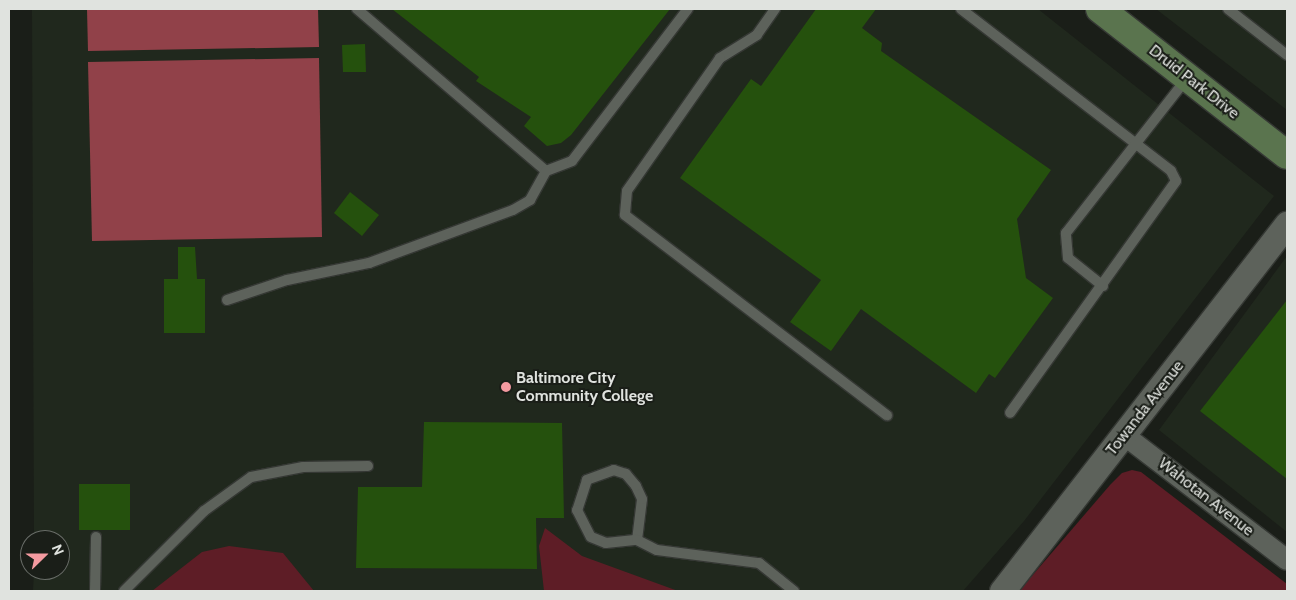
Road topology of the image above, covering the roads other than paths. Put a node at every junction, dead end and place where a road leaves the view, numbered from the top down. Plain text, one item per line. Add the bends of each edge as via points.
1 (357, 9) edge
2 (688, 9) edge
3 (775, 9) edge
4 (961, 9) edge
5 (1100, 9) edge
6 (1228, 9) edge
7 (1287, 55) edge
8 (1188, 77) junction
9 (1136, 144) junction
10 (1287, 155) edge
11 (546, 171) junction
12 (1287, 223) edge
13 (1103, 286) junction
14 (227, 300) dead end
15 (1010, 414) dead end
16 (887, 415) dead end
17 (1124, 435) junction
18 (368, 466) dead end
19 (96, 537) dead end
20 (637, 540) junction
21 (1287, 560) edge
22 (95, 591) edge
23 (124, 591) edge
24 (794, 591) edge
25 (1002, 591) edge

1 - 11 lane
2 - 11 lane via 572,161
3 - 16 lane via 756,35 720,58 627,191 625,215
4 - 9 lane
5 - 8 main road, Druid Park Drive
6 - 7 lane
8 - 9 lane
8 - 10 main road, Druid Park Drive
9 - 13 lane via 1066,233 1068,258
9 - 13 lane via 1171,171 1176,181
11 - 14 lane via 530,200 513,210 369,263 287,280
12 - 17 street, Towanda Avenue
13 - 15 lane
17 - 21 street, Wahotan Avenue
17 - 25 street, Towanda Avenue
18 - 23 lane via 303,468 251,477 204,511
19 - 22 lane
20 - 20 lane via 642,499 636,486 626,474 614,470 588,480 578,510 591,537 606,543
20 - 24 lane via 657,550 759,563

